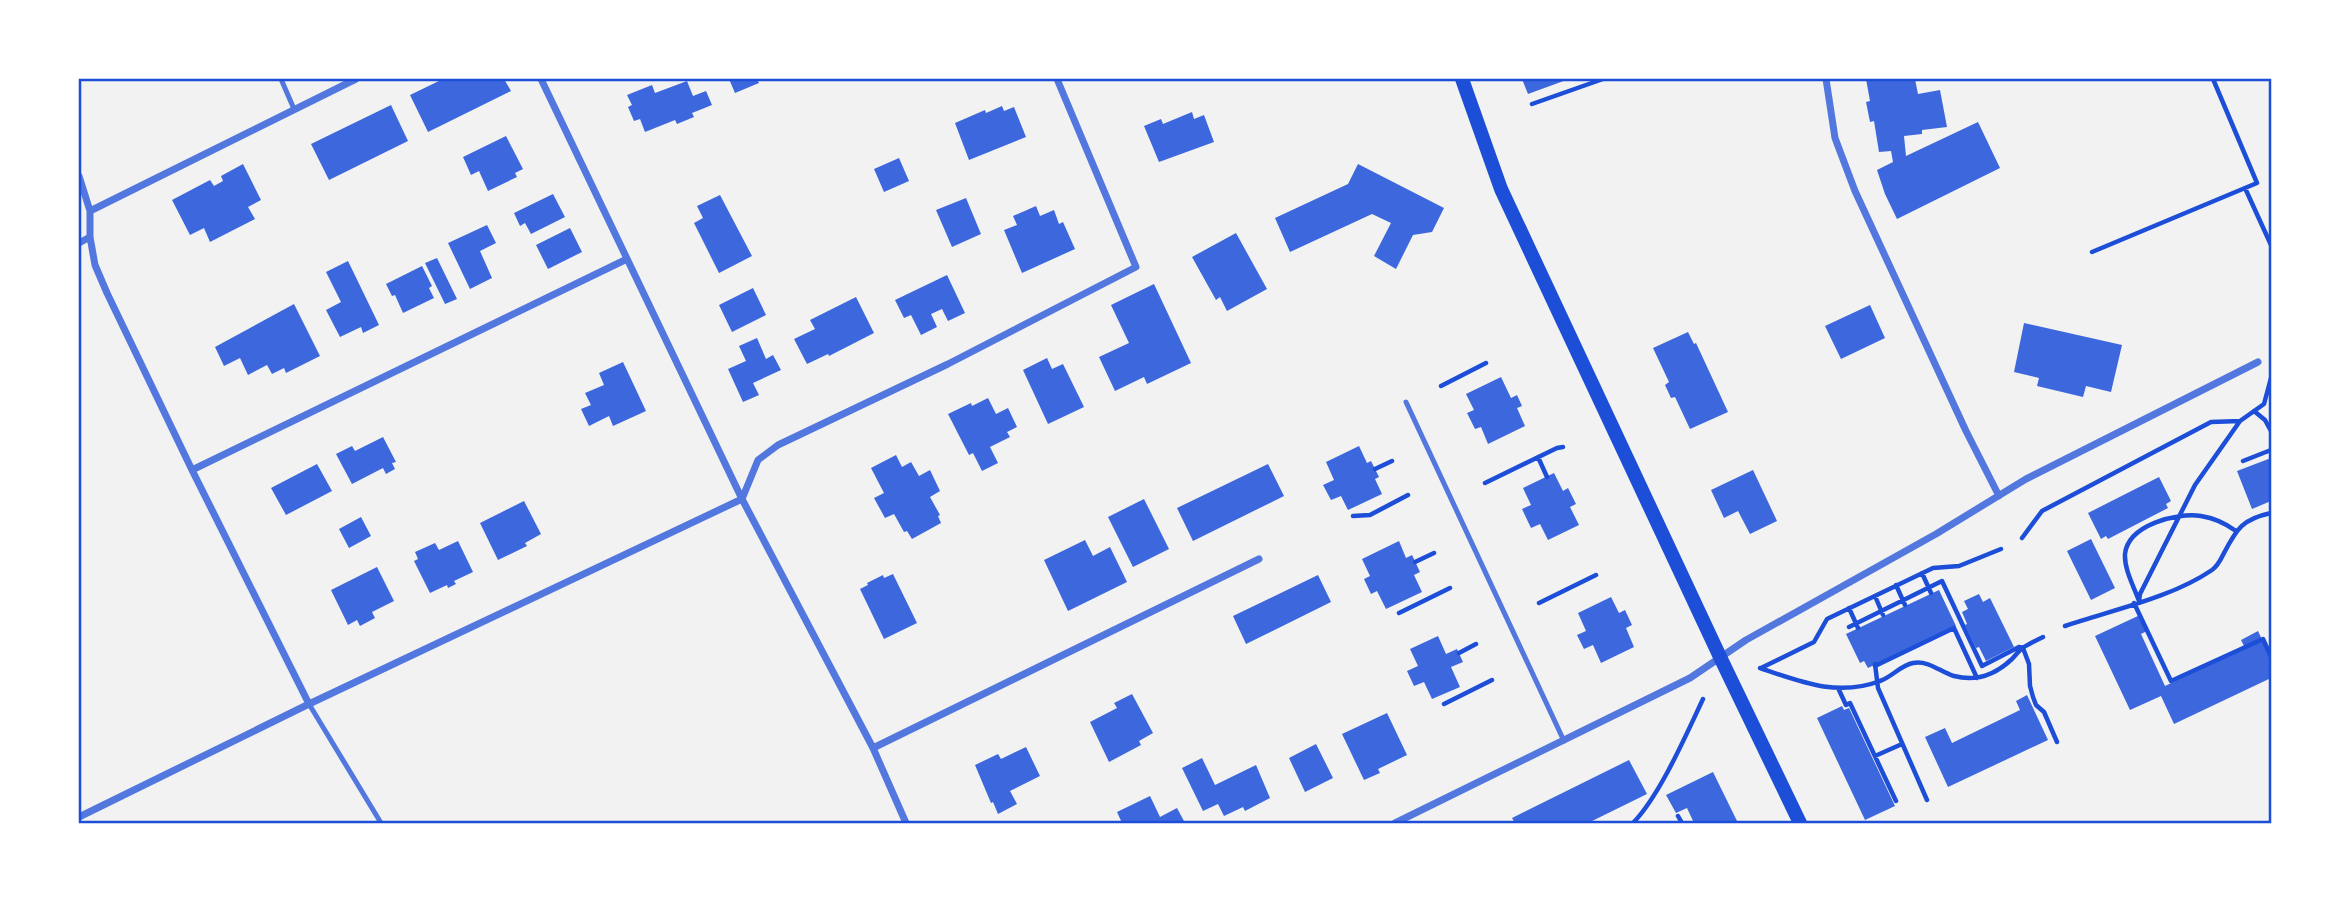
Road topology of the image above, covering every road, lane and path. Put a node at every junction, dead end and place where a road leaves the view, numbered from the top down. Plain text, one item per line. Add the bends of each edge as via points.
1 (281, 79) edge
2 (356, 79) edge
3 (541, 79) edge
4 (1057, 79) edge
5 (1462, 79) edge
6 (1603, 79) edge
7 (1826, 79) edge
8 (2213, 79) edge
9 (1532, 104) dead end
10 (294, 109) junction
11 (79, 176) edge
12 (2245, 187) junction
13 (90, 211) junction
14 (90, 237) junction
15 (79, 243) edge
16 (2271, 246) edge
17 (2092, 253) dead end
18 (627, 259) junction
19 (2258, 362) dead end
20 (1486, 363) dead end
21 (2271, 378) edge
22 (1441, 386) dead end
23 (1406, 402) dead end
24 (2264, 404) junction
25 (2271, 410) edge
26 (2254, 411) junction
27 (2241, 421) junction
28 (2271, 431) edge
29 (1563, 447) dead end
30 (2271, 450) edge
31 (1538, 457) junction
32 (1392, 461) dead end
33 (2243, 461) dead end
34 (1375, 469) dead end
35 (192, 470) junction
36 (1547, 477) dead end
37 (1485, 483) dead end
38 (1408, 495) dead end
39 (1999, 496) junction
40 (742, 499) junction
41 (2271, 513) edge
42 (1353, 516) dead end
43 (2179, 516) junction
44 (2236, 531) junction
45 (2022, 538) dead end
46 (2001, 550) dead end
47 (1434, 553) dead end
48 (1259, 559) dead end
49 (1415, 562) dead end
50 (1922, 573) junction
51 (1596, 575) dead end
52 (1896, 585) junction
53 (1450, 588) dead end
54 (1931, 593) dead end
55 (1875, 596) junction
56 (2136, 602) junction
57 (1539, 603) dead end
58 (1905, 605) dead end
59 (1849, 608) junction
60 (1399, 613) dead end
61 (1883, 615) dead end
62 (2065, 626) dead end
63 (1849, 627) dead end
64 (1858, 628) dead end
65 (2043, 637) dead end
66 (1476, 644) dead end
67 (2023, 648) junction
68 (1459, 653) dead end
69 (2271, 657) edge
70 (1721, 659) junction
71 (1977, 678) junction
72 (1492, 680) dead end
73 (1877, 682) junction
74 (1838, 689) junction
75 (1703, 699) dead end
76 (309, 704) junction
77 (1444, 704) dead end
78 (2057, 741) dead end
79 (1564, 742) junction
80 (1902, 744) junction
81 (873, 748) junction
82 (1875, 757) junction
83 (1927, 800) dead end
84 (1896, 801) dead end
85 (1678, 816) dead end
86 (79, 817) edge
87 (381, 823) edge
88 (906, 823) edge
89 (1395, 823) edge
90 (1633, 823) edge
91 (1682, 823) edge
92 (1800, 823) edge

1 - 10 lane
2 - 10 street
3 - 18 street
4 - 40 street via 1136,267 778,445 758,460
5 - 70 main road via 1501,189
6 - 9 path
7 - 39 street via 1835,138 1855,191
8 - 12 path via 2257,183
10 - 13 street
11 - 13 street
12 - 16 path
12 - 17 path
13 - 14 street
14 - 15 street
14 - 35 street via 107,293
18 - 35 street
18 - 40 street
19 - 39 street
20 - 22 path
21 - 24 path
23 - 79 lane
24 - 25 path
24 - 26 path
26 - 27 path
26 - 28 path
27 - 43 path via 2195,485
27 - 45 path via 2211,422 2042,511
29 - 31 path
30 - 33 path
31 - 36 path
31 - 37 path
32 - 34 path
35 - 76 street
38 - 42 path via 1370,515
39 - 70 street via 1746,640
40 - 76 street
40 - 81 street
41 - 44 path
43 - 44 path via 2210,517
43 - 56 path
43 - 56 path via 2140,530 2129,542 2126,561
44 - 56 path via 2214,569
46 - 50 path via 1959,566
47 - 49 path
48 - 81 street
50 - 52 path
50 - 54 path
51 - 57 path
52 - 55 path
52 - 58 path
53 - 60 path
55 - 59 path
55 - 61 path
56 - 62 path
56 - 69 path via 2171,681 2263,639
59 - 64 path
59 - 74 path via 1827,619 1814,642 1760,668
63 - 67 path via 1942,581 1982,666
65 - 67 path
66 - 68 path
67 - 71 path via 2002,667
67 - 78 path via 2033,697
70 - 79 street
70 - 92 main road
71 - 73 path via 1914,663
71 - 73 path via 1954,628 1875,665
72 - 77 path
73 - 74 path
73 - 80 path
74 - 82 path via 1846,705 1850,703
75 - 90 path via 1644,811
76 - 86 street
76 - 87 lane
79 - 89 street
80 - 82 path
80 - 83 path
81 - 88 street
82 - 84 path
85 - 91 path

